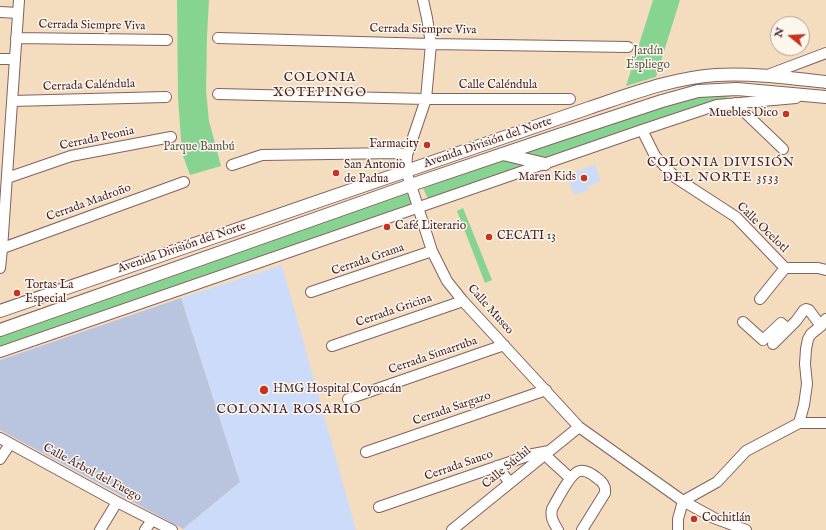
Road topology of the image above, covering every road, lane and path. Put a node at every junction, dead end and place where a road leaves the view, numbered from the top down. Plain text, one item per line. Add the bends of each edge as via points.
1 (19, 0) edge
2 (423, 0) edge
3 (0, 12) edge
4 (18, 12) junction
5 (16, 38) junction
6 (218, 38) dead end
7 (167, 40) dead end
8 (431, 44) junction
9 (628, 47) dead end
10 (826, 53) edge
11 (0, 59) edge
12 (15, 59) junction
13 (765, 76) junction
14 (826, 82) edge
15 (218, 94) dead end
16 (166, 97) dead end
17 (823, 97) edge
18 (426, 99) junction
19 (570, 99) dead end
20 (12, 101) junction
21 (735, 104) junction
22 (0, 123) edge
23 (11, 123) junction
24 (642, 130) junction
25 (171, 137) dead end
26 (783, 148) dead end
27 (501, 154) junction
28 (407, 155) junction
29 (545, 164) junction
30 (232, 165) dead end
31 (406, 172) junction
32 (4, 179) edge
33 (184, 182) dead end
34 (411, 185) junction
35 (419, 207) junction
36 (1, 249) edge
37 (432, 251) junction
38 (0, 268) edge
39 (785, 268) junction
40 (826, 270) edge
41 (311, 292) dead end
42 (760, 299) dead end
43 (464, 301) junction
44 (0, 311) edge
45 (743, 322) dead end
46 (823, 322) edge
47 (788, 329) junction
48 (0, 330) edge
49 (773, 344) dead end
50 (504, 345) junction
51 (332, 346) dead end
52 (0, 352) edge
53 (546, 390) junction
54 (348, 399) dead end
55 (799, 423) junction
56 (826, 423) edge
57 (579, 427) junction
58 (0, 438) edge
59 (10, 444) junction
60 (366, 452) dead end
61 (547, 453) junction
62 (0, 459) edge
63 (498, 466) junction
64 (570, 478) junction
65 (510, 483) junction
66 (683, 501) junction
67 (117, 502) junction
68 (379, 507) dead end
69 (152, 520) junction
70 (100, 530) edge
71 (145, 530) edge
72 (172, 530) edge
73 (452, 530) edge
74 (558, 530) edge
75 (582, 530) edge
76 (678, 530) edge
77 (746, 530) edge

1 - 4 street
2 - 8 street, Calle Museo
3 - 4 street
4 - 5 street
5 - 7 street, Cerrada Siempre Viva
5 - 12 street
6 - 8 street, Cerrada Siempre Viva
8 - 9 street, Cerrada Siempre Viva
8 - 18 street, Calle Museo
10 - 13 street
11 - 12 street
12 - 20 street
13 - 14 main road, Avenida División del Norte
13 - 31 main road, Avenida División del Norte via 715,75 662,84
15 - 18 street
16 - 20 street, Cerrada Caléndula
17 - 21 street, Avenida División del Norte
17 - 27 main road, Avenida División del Norte via 737,88 698,91
18 - 19 street, Calle Caléndula
18 - 28 street, Calle Museo
20 - 23 street
21 - 24 street, Avenida División del Norte via 717,105
21 - 26 street
22 - 23 street
23 - 32 street
24 - 29 street, Avenida División del Norte
24 - 39 street, Calle Ocelotl via 655,156 676,178 736,217
25 - 32 street, Cerrada Peonia via 71,156
27 - 29 main road
27 - 34 main road, Avenida División del Norte
28 - 30 street via 262,155
28 - 31 street, Calle Museo
29 - 35 street, Avenida División del Norte
31 - 34 street, Calle Museo
31 - 44 main road, Avenida División del Norte
32 - 36 street
33 - 36 street, Cerrada Madroño
34 - 35 street, Calle Museo
34 - 48 main road, Avenida División del Norte
35 - 37 street, Calle Museo
35 - 52 street, Avenida División del Norte
36 - 38 street
37 - 41 street, Cerrada Grama
37 - 43 street, Calle Museo via 447,281
39 - 40 street, Calle Ocelotl
39 - 42 street
43 - 50 street, Calle Museo
43 - 51 street, Cerrada Gricina
45 - 47 street via 763,340 781,323
46 - 47 street via 806,309
46 - 55 street via 808,339 805,364 807,384
47 - 49 street
50 - 53 street, Calle Museo
50 - 54 street, Cerrada Simarruba
53 - 57 street, Calle Museo
53 - 60 street, Cerrada Sargazo
55 - 56 street
55 - 66 street via 746,451 717,482
57 - 61 street, Calle Súchil
57 - 66 street, Calle Museo
58 - 59 street, Calle Árbol del Fuego
59 - 62 street
59 - 67 street, Calle Árbol del Fuego
61 - 63 street, Cerrada Sauco via 533,454
61 - 64 street
61 - 65 street, Calle Súchil
63 - 65 street
63 - 68 street, Cerrada Sauco
64 - 74 street via 552,509 552,520
64 - 75 street via 580,471 588,472 602,481 606,488
65 - 73 street, Calle Súchil
66 - 76 street
66 - 77 street, Calle Museo via 714,518
67 - 69 street, Calle Árbol del Fuego
67 - 70 street
69 - 71 street
69 - 72 street, Calle Árbol del Fuego

